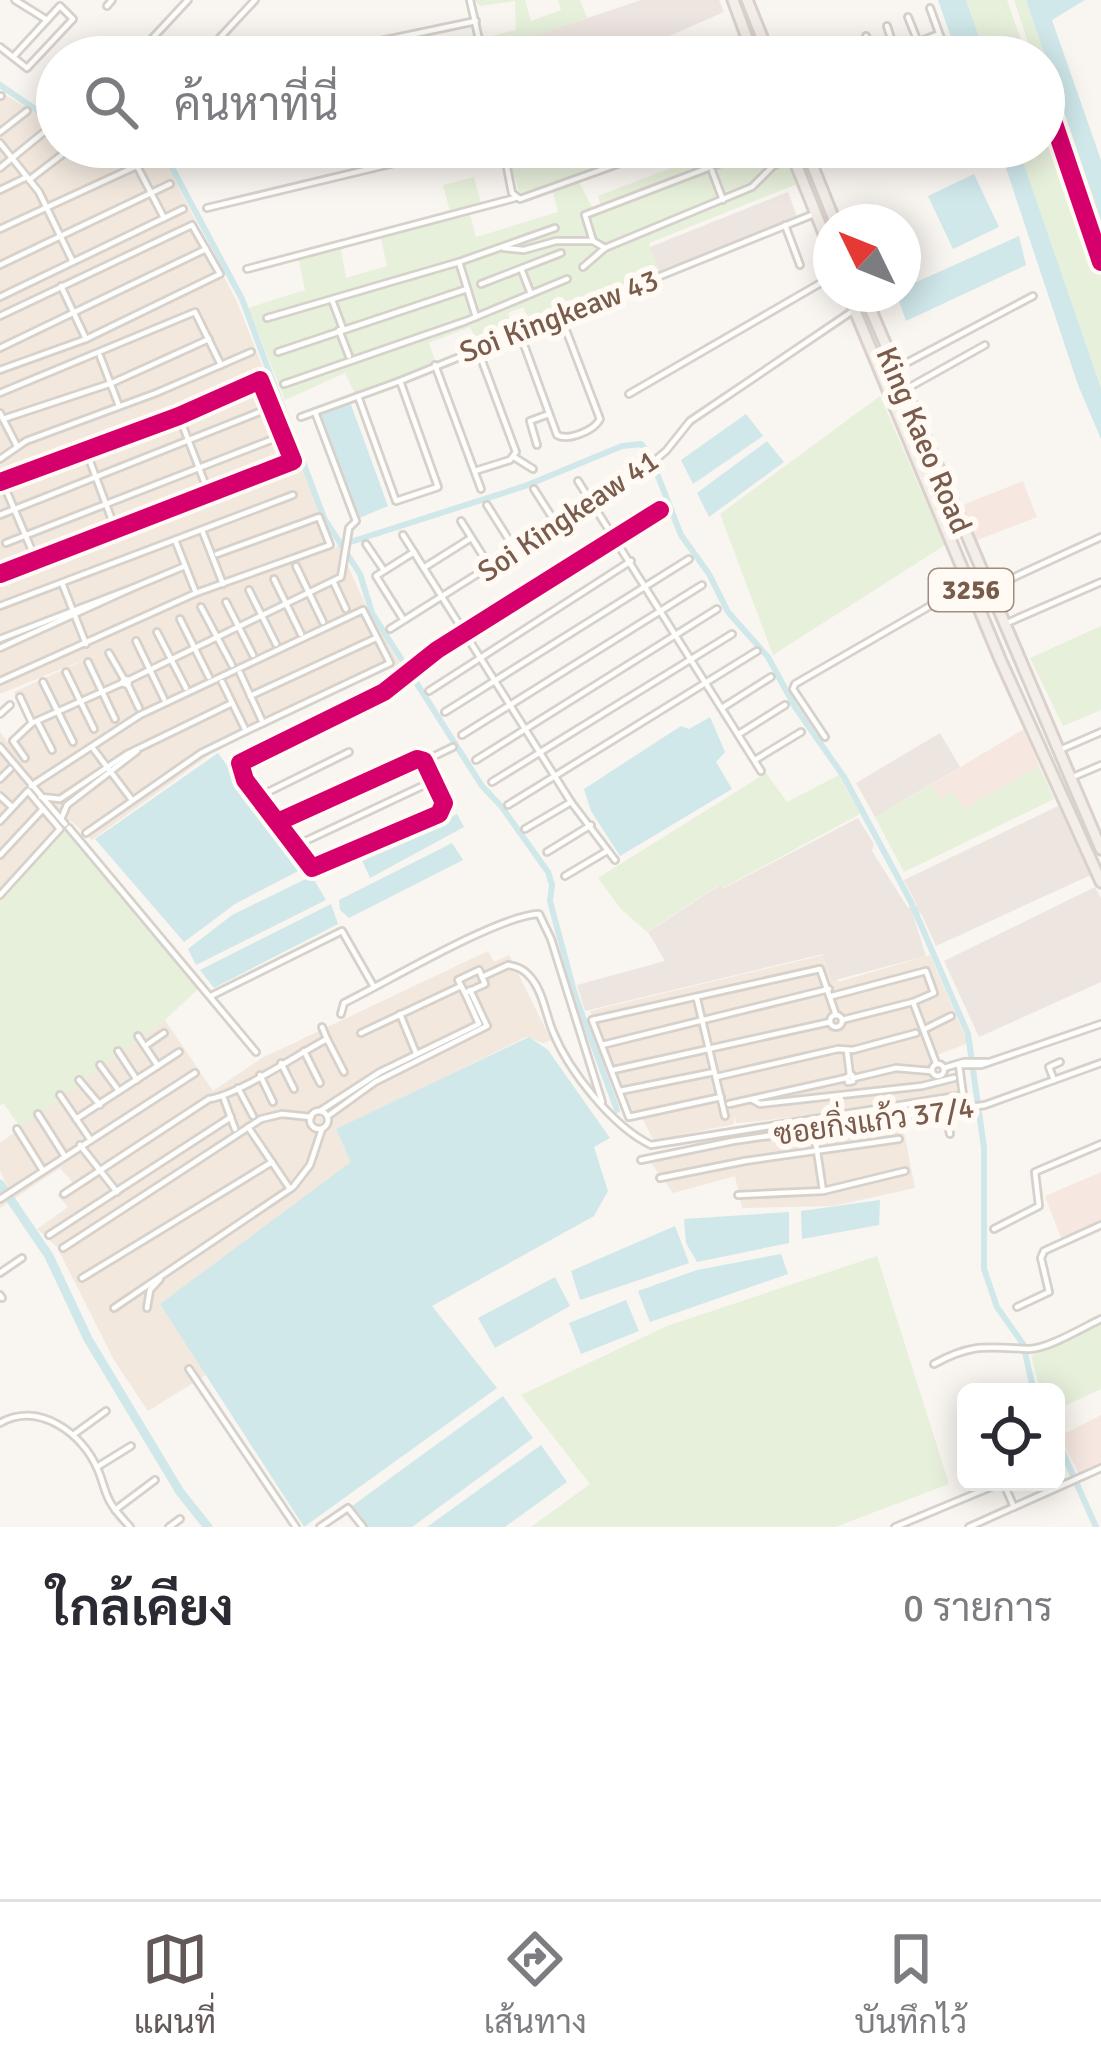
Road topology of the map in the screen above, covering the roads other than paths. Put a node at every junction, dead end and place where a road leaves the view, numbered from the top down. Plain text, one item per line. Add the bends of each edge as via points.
1 (15, 0) edge
2 (188, 0) edge
3 (255, 0) edge
4 (470, 0) edge
5 (733, 0) edge
6 (747, 0) edge
7 (930, 8) dead end
8 (908, 17) dead end
9 (47, 20) junction
10 (476, 21) junction
11 (886, 26) dead end
12 (939, 34) joint
13 (58, 36) edge
14 (155, 36) edge
15 (222, 36) edge
16 (405, 36) edge
17 (479, 36) edge
18 (746, 36) edge
19 (762, 36) edge
20 (890, 36) edge
21 (916, 36) edge
22 (934, 36) edge
23 (0, 47) edge
24 (14, 56) junction
25 (36, 59) edge
26 (27, 111) dead end
27 (0, 132) edge
28 (36, 139) edge
29 (0, 143) edge
30 (12, 158) junction
31 (0, 168) edge
32 (42, 168) edge
33 (133, 168) edge
34 (138, 168) edge
35 (374, 168) edge
36 (507, 168) edge
37 (603, 168) edge
38 (716, 168) edge
39 (770, 168) edge
40 (798, 168) edge
41 (814, 168) edge
42 (711, 170) junction
43 (28, 178) junction
44 (170, 184) dead end
45 (0, 190) edge
46 (151, 192) junction
47 (515, 198) junction
48 (723, 200) junction
49 (828, 204) edge
50 (813, 206) edge
51 (46, 207) junction
52 (207, 208) dead end
53 (183, 209) dead end
54 (813, 214) edge
55 (164, 218) junction
56 (785, 225) junction
57 (555, 228) dead end
58 (0, 229) edge
59 (60, 236) junction
60 (593, 241) junction
61 (206, 248) junction
62 (498, 248) junction
63 (605, 248) junction
64 (561, 253) dead end
65 (72, 261) junction
66 (459, 262) junction
67 (800, 265) dead end
68 (0, 266) edge
69 (583, 267) dead end
70 (248, 269) dead end
71 (521, 269) junction
72 (567, 279) dead end
73 (481, 284) dead end
74 (61, 286) junction
75 (813, 287) edge
76 (467, 289) junction
77 (531, 294) junction
78 (1033, 296) dead end
79 (0, 297) edge
80 (332, 299) junction
81 (73, 312) junction
82 (851, 312) edge
83 (855, 312) edge
84 (871, 312) edge
85 (560, 315) junction
86 (0, 316) edge
87 (476, 316) junction
88 (267, 318) dead end
89 (341, 329) junction
90 (519, 331) junction
91 (86, 339) junction
92 (209, 339) junction
93 (986, 345) dead end
94 (477, 347) junction
95 (0, 348) edge
96 (251, 352) dead end
97 (278, 352) dead end
98 (99, 355) junction
99 (349, 356) dead end
100 (434, 364) junction
101 (221, 365) junction
102 (895, 369) junction
103 (0, 370) edge
104 (400, 381) junction
105 (112, 383) junction
106 (284, 384) dead end
107 (903, 390) junction
108 (0, 393) edge
109 (629, 394) dead end
110 (358, 396) junction
111 (119, 406) junction
112 (272, 407) junction
113 (316, 412) junction
114 (549, 414) junction
115 (179, 416) junction
116 (301, 417) dead end
117 (2, 421) edge
118 (283, 435) junction
119 (190, 442) junction
120 (537, 445) dead end
121 (16, 446) junction
122 (85, 448) junction
123 (514, 457) junction
124 (0, 459) edge
125 (200, 468) junction
126 (532, 469) dead end
127 (475, 471) junction
128 (94, 476) junction
129 (578, 481) dead end
130 (1, 482) edge
131 (481, 489) dead end
132 (534, 489) dead end
133 (209, 494) junction
134 (293, 496) dead end
135 (593, 502) junction
136 (105, 505) junction
137 (487, 505) dead end
138 (13, 508) junction
139 (660, 510) dead end
140 (0, 515) edge
141 (460, 521) dead end
142 (557, 525) junction
143 (202, 530) junction
144 (116, 531) junction
145 (403, 535) dead end
146 (25, 536) junction
147 (1101, 537) edge
148 (471, 538) junction
149 (616, 538) junction
150 (175, 540) junction
151 (7, 543) dead end
152 (367, 544) dead end
153 (516, 551) junction
154 (414, 552) junction
155 (217, 554) dead end
156 (688, 559) dead end
157 (36, 560) junction
158 (631, 561) junction
159 (185, 566) junction
160 (296, 566) dead end
161 (424, 567) junction
162 (490, 568) junction
163 (384, 571) junction
164 (0, 574) edge
165 (274, 579) dead end
166 (1101, 582) edge
167 (62, 583) junction
168 (334, 583) junction
169 (223, 584) junction
170 (968, 584) junction
171 (646, 585) junction
172 (702, 585) dead end
173 (988, 589) junction
174 (249, 590) dead end
175 (196, 593) junction
176 (308, 593) junction
177 (444, 597) junction
178 (226, 602) dead end
179 (286, 604) junction
180 (0, 606) edge
181 (201, 607) dead end
182 (346, 609) dead end
183 (717, 609) dead end
184 (661, 611) junction
185 (74, 613) junction
186 (263, 616) junction
187 (180, 619) dead end
188 (404, 621) junction
189 (323, 622) dead end
190 (1002, 625) junction
191 (239, 628) junction
192 (390, 629) dead end
193 (157, 632) dead end
194 (465, 633) junction
195 (301, 634) dead end
196 (732, 634) dead end
197 (676, 635) junction
198 (218, 637) junction
199 (376, 637) junction
200 (0, 639) edge
201 (136, 641) dead end
202 (86, 644) junction
203 (276, 644) dead end
204 (0, 648) edge
205 (195, 649) junction
206 (757, 651) dead end
207 (109, 652) dead end
208 (253, 656) dead end
209 (480, 658) junction
210 (692, 659) junction
211 (172, 660) junction
212 (88, 662) dead end
213 (232, 665) dead end
214 (151, 669) junction
215 (66, 672) dead end
216 (240, 673) dead end
217 (209, 677) dead end
218 (771, 677) dead end
219 (0, 681) edge
220 (43, 682) dead end
221 (126, 682) junction
222 (222, 682) dead end
223 (495, 682) junction
224 (706, 683) junction
225 (186, 688) dead end
226 (429, 691) dead end
227 (102, 692) junction
228 (250, 696) junction
229 (20, 697) dead end
230 (164, 699) dead end
231 (80, 701) junction
232 (232, 703) junction
233 (10, 705) dead end
234 (785, 705) dead end
235 (510, 706) junction
236 (140, 708) dead end
237 (722, 708) junction
238 (58, 711) junction
239 (445, 712) dead end
240 (0, 714) edge
241 (116, 719) dead end
242 (35, 723) junction
243 (263, 723) junction
244 (94, 729) dead end
245 (525, 730) junction
246 (246, 731) junction
247 (802, 732) dead end
248 (1101, 732) edge
249 (739, 734) junction
250 (462, 736) dead end
251 (824, 737) dead end
252 (73, 742) dead end
253 (91, 746) junction
254 (0, 747) edge
255 (453, 747) dead end
256 (52, 750) dead end
257 (349, 752) dead end
258 (1057, 752) junction
259 (540, 754) junction
260 (25, 758) dead end
261 (476, 760) dead end
262 (755, 760) junction
263 (424, 761) junction
264 (1101, 765) edge
265 (10, 769) dead end
266 (108, 770) junction
267 (761, 771) dead end
268 (555, 778) junction
269 (0, 779) edge
270 (1068, 779) junction
271 (433, 781) junction
272 (492, 782) dead end
273 (31, 786) junction
274 (0, 796) edge
275 (260, 796) junction
276 (41, 797) junction
277 (132, 800) junction
278 (571, 802) junction
279 (508, 806) dead end
280 (13, 807) junction
281 (43, 809) junction
282 (0, 820) edge
283 (280, 821) junction
284 (65, 824) junction
285 (591, 825) junction
286 (525, 829) dead end
287 (86, 833) dead end
288 (297, 844) junction
289 (1101, 849) edge
290 (608, 850) junction
291 (547, 852) dead end
292 (0, 855) edge
293 (614, 860) dead end
294 (565, 876) dead end
295 (1101, 882) edge
296 (0, 895) edge
297 (482, 977) junction
298 (375, 988) junction
299 (466, 990) junction
300 (830, 992) junction
301 (211, 996) junction
302 (697, 998) junction
303 (913, 1001) junction
304 (341, 1014) dead end
305 (400, 1014) junction
306 (951, 1016) dead end
307 (839, 1017) junction
308 (703, 1021) junction
309 (1101, 1024) edge
310 (322, 1027) dead end
311 (925, 1029) junction
312 (164, 1033) dead end
313 (361, 1033) dead end
314 (916, 1034) dead end
315 (138, 1036) dead end
316 (327, 1039) junction
317 (601, 1045) junction
318 (145, 1046) junction
319 (710, 1049) junction
320 (118, 1051) dead end
321 (304, 1051) junction
322 (847, 1051) junction
323 (179, 1052) dead end
324 (256, 1052) dead end
325 (417, 1056) junction
326 (281, 1063) junction
327 (1060, 1063) dead end
328 (1101, 1063) edge
329 (936, 1064) junction
330 (962, 1064) junction
331 (100, 1065) dead end
332 (158, 1066) junction
333 (944, 1068) junction
334 (611, 1071) junction
335 (931, 1071) junction
336 (344, 1072) dead end
337 (195, 1073) dead end
338 (914, 1073) junction
339 (716, 1074) junction
340 (260, 1075) junction
341 (850, 1077) junction
342 (954, 1078) dead end
343 (79, 1080) dead end
344 (137, 1080) junction
345 (1054, 1080) junction
346 (320, 1083) dead end
347 (913, 1087) junction
348 (238, 1088) junction
349 (294, 1089) dead end
350 (119, 1091) junction
351 (620, 1091) junction
352 (60, 1095) dead end
353 (721, 1097) junction
354 (224, 1099) junction
355 (751, 1099) junction
356 (273, 1102) dead end
357 (729, 1104) dead end
358 (100, 1105) junction
359 (603, 1105) junction
360 (945, 1110) junction
361 (320, 1111) junction
362 (38, 1114) dead end
363 (253, 1116) dead end
364 (328, 1116) junction
365 (725, 1116) dead end
366 (231, 1117) junction
367 (311, 1117) junction
368 (76, 1120) junction
369 (248, 1126) junction
370 (16, 1129) dead end
371 (235, 1129) dead end
372 (322, 1129) junction
373 (814, 1130) junction
374 (950, 1134) dead end
375 (90, 1138) junction
376 (898, 1139) dead end
377 (1101, 1144) edge
378 (80, 1145) junction
379 (817, 1150) junction
380 (64, 1155) junction
381 (641, 1160) dead end
382 (272, 1162) junction
383 (42, 1169) junction
384 (101, 1170) junction
385 (905, 1171) dead end
386 (660, 1178) dead end
387 (290, 1189) junction
388 (823, 1191) junction
389 (117, 1192) junction
390 (64, 1194) dead end
391 (738, 1195) dead end
392 (0, 1199) edge
393 (1101, 1225) edge
394 (994, 1229) dead end
395 (49, 1235) dead end
396 (63, 1247) dead end
397 (22, 1258) dead end
398 (0, 1273) edge
399 (163, 1275) junction
400 (82, 1278) dead end
401 (147, 1307) dead end
402 (1018, 1307) dead end
403 (114, 1308) dead end
404 (1101, 1319) edge
405 (934, 1364) dead end
406 (188, 1369) dead end
407 (106, 1411) dead end
408 (0, 1424) edge
409 (73, 1435) junction
410 (131, 1446) dead end
411 (98, 1467) junction
412 (1101, 1468) edge
413 (155, 1480) dead end
414 (1065, 1486) edge
415 (1052, 1491) edge
416 (1014, 1507) junction
417 (115, 1510) junction
418 (180, 1519) dead end
419 (130, 1527) edge
420 (169, 1527) edge
421 (296, 1527) edge
422 (320, 1527) edge
423 (363, 1527) edge
424 (895, 1527) edge
425 (969, 1527) edge

1 - 9 street
2 - 14 street
3 - 15 street
4 - 10 street
5 - 18 main road
6 - 19 main road
7 - 12 street
8 - 21 street
9 - 13 street via 60,6 74,19
9 - 24 street
10 - 16 street
10 - 17 street
11 - 20 street
12 - 22 street
23 - 24 street
24 - 25 street via 27,68
26 - 27 street
28 - 30 street
29 - 30 street
30 - 31 street
30 - 43 street
32 - 43 street
33 - 51 street
34 - 46 street
35 - 52 street
36 - 47 street
37 - 47 street
38 - 42 street
39 - 48 street
40 - 50 main road
41 - 49 main road
42 - 48 street
42 - 60 street via 585,215
43 - 45 street
43 - 51 street
44 - 46 street
46 - 55 street
46 - 59 street
47 - 70 street
48 - 63 street
51 - 58 street
51 - 59 street
53 - 55 street
54 - 56 street, Soi Kingkeaw 43
55 - 65 street
56 - 67 street
56 - 85 street, Soi Kingkeaw 43
57 - 62 street
59 - 65 street
59 - 68 street
60 - 62 street
60 - 63 street
61 - 74 street via 191,225
61 - 81 street
61 - 91 street via 218,278
62 - 66 street
63 - 69 street
64 - 71 street
65 - 79 street
66 - 76 street
66 - 80 street
71 - 73 street
71 - 77 street
72 - 77 street
74 - 81 street
74 - 86 street
75 - 109 street
76 - 87 street
76 - 89 street
77 - 87 street
78 - 102 street
80 - 88 street
80 - 89 street
81 - 91 street
81 - 95 street
82 - 135 street, Soi Kingkeaw 41 via 690,421 658,458
83 - 170 main road, King Kaeo Road / 3256
84 - 102 main road, King Kaeo Road / 3256
85 - 90 street, Soi Kingkeaw 43
85 - 114 street via 599,422 562,438
87 - 106 street
89 - 97 street
89 - 99 street
90 - 94 street, Soi Kingkeaw 43
90 - 114 street
91 - 103 street
92 - 98 street via 195,313
92 - 101 street
92 - 105 street
93 - 107 street
94 - 100 street, Soi Kingkeaw 43
94 - 123 street
96 - 101 street
98 - 105 street
98 - 108 street
100 - 104 street, Soi Kingkeaw 43
100 - 127 street
101 - 111 street
102 - 107 main road, King Kaeo Road / 3256
104 - 110 street, Soi Kingkeaw 43
104 - 110 street via 438,488 411,498 396,501
105 - 111 street
105 - 117 street
107 - 173 main road, King Kaeo Road / 3256
110 - 113 street, Soi Kingkeaw 43
111 - 121 street
112 - 115 street via 260,380
112 - 118 street
112 - 119 street
113 - 116 street, Soi Kingkeaw 43
113 - 168 street via 356,521
114 - 120 street via 530,421
115 - 119 street
115 - 122 street
117 - 121 street
118 - 125 street
118 - 133 street via 293,462
119 - 125 street
119 - 128 street
121 - 124 street
122 - 128 street
122 - 130 street
123 - 126 street
123 - 127 street
125 - 133 street
125 - 136 street
127 - 131 street
128 - 136 street
128 - 138 street
129 - 135 street
130 - 138 street
132 - 142 street
133 - 144 street
134 - 143 street
135 - 142 street, Soi Kingkeaw 41
135 - 149 street
136 - 144 street
136 - 146 street
137 - 153 street
138 - 140 street
138 - 146 street
139 - 149 street
141 - 148 street
142 - 153 street, Soi Kingkeaw 41
143 - 150 street
143 - 169 street
144 - 157 street
145 - 154 street
146 - 151 street
146 - 157 street
147 - 173 street
148 - 161 street
148 - 162 street
149 - 158 street
149 - 194 street
150 - 159 street
150 - 167 street
152 - 163 street
153 - 162 street, Soi Kingkeaw 41
154 - 161 street
154 - 163 street
155 - 169 street via 319,517 330,539
156 - 171 street
157 - 164 street
158 - 171 street
158 - 209 street
159 - 175 street
159 - 185 street
160 - 176 street
161 - 177 street
162 - 177 street, Soi Kingkeaw 41
163 - 188 street via 376,578
165 - 179 street
166 - 190 street
167 - 180 street
167 - 185 street
168 - 176 street
168 - 182 street
169 - 175 street
170 - 251 street via 795,684
170 - 295 main road, King Kaeo Road / 3256
171 - 184 street
171 - 223 street
172 - 184 street
173 - 190 main road, King Kaeo Road / 3256
174 - 186 street
175 - 202 street
176 - 179 street
176 - 189 street
177 - 188 street, Soi Kingkeaw 41
177 - 194 street
178 - 191 street
179 - 186 street
179 - 195 street
181 - 198 street
183 - 197 street
184 - 197 street
184 - 235 street
185 - 200 street
185 - 202 street
185 - 204 street
186 - 191 street
186 - 203 street
187 - 205 street
188 - 192 street, Soi Kingkeaw 41
190 - 258 main road, King Kaeo Road / 3256
191 - 198 street
191 - 208 street
193 - 211 street
194 - 209 street
194 - 275 street via 365,703 244,759 242,772
196 - 210 street
197 - 210 street
197 - 245 street
198 - 205 street
198 - 213 street
199 - 228 street
199 - 243 street via 390,663
199 - 253 street via 363,610
201 - 214 street
202 - 219 street
205 - 211 street
205 - 217 street
206 - 224 street
207 - 221 street
209 - 223 street
209 - 226 street
210 - 224 street
210 - 259 street
211 - 214 street
211 - 225 street
212 - 227 street
214 - 221 street
214 - 230 street
215 - 231 street
216 - 228 street
218 - 237 street
220 - 238 street
221 - 227 street
221 - 236 street
222 - 232 street
223 - 235 street
223 - 239 street
224 - 237 street
224 - 268 street
227 - 231 street
227 - 241 street
228 - 243 street
229 - 242 street
231 - 238 street
231 - 244 street
232 - 246 street
232 - 266 street
233 - 240 street
234 - 249 street
235 - 245 street
235 - 250 street
237 - 249 street
238 - 242 street
238 - 252 street
242 - 256 street
242 - 260 street via 13,739
243 - 246 street
245 - 259 street
245 - 261 street
246 - 277 street
247 - 262 street
248 - 258 street
249 - 262 street
253 - 266 street
253 - 273 street
254 - 273 street
255 - 263 street
257 - 275 street
258 - 270 main road, King Kaeo Road / 3256
259 - 268 street
259 - 272 street
262 - 267 street
263 - 271 street
263 - 283 street
264 - 270 street
265 - 269 street
266 - 276 street via 61,799
266 - 277 street
266 - 284 street via 67,805
268 - 278 street
268 - 279 street
270 - 289 main road, King Kaeo Road / 3256
271 - 288 street
271 - 288 street via 444,803 439,814 318,867 308,866
273 - 276 street
274 - 280 street
275 - 283 street
276 - 284 street
277 - 287 street
278 - 285 street
278 - 286 street
280 - 281 street via 28,790
280 - 282 street
281 - 292 street
281 - 296 street via 60,829
283 - 288 street
284 - 301 street
285 - 290 street
285 - 291 street
290 - 293 street
290 - 294 street
297 - 299 street via 485,984
297 - 299 street via 479,970 458,980
297 - 359 street via 508,965 528,973 560,1048
298 - 301 street via 342,931
298 - 304 street via 344,1004
298 - 359 street via 539,914
299 - 305 street
299 - 325 street via 487,1026
300 - 302 street via 820,969
300 - 303 street via 926,971 935,991
300 - 307 street
300 - 308 street
301 - 324 street
302 - 308 street
302 - 317 street via 592,1020
303 - 307 street
303 - 311 street
305 - 313 street
305 - 325 street
306 - 311 street
307 - 319 street via 838,1027 830,1022
308 - 317 street
308 - 319 street
309 - 330 street
310 - 316 street
311 - 329 street
312 - 318 street
314 - 322 street
315 - 318 street
316 - 321 street
316 - 336 street
317 - 334 street
318 - 332 street
319 - 334 street
319 - 339 street
320 - 344 street
321 - 326 street
321 - 346 street
322 - 339 street
322 - 341 street
323 - 332 street
325 - 361 street
325 - 364 street
326 - 340 street
326 - 349 street
327 - 345 street via 1049,1067
328 - 345 street, ซอยกิ่งแก้ว 37/4
329 - 333 street
329 - 335 street
330 - 333 street
330 - 359 street via 963,1095 650,1145
331 - 350 street
332 - 344 street
333 - 335 street via 940,1076
334 - 351 street
335 - 338 street
337 - 375 street
338 - 341 street via 896,1068
338 - 347 street
339 - 351 street
339 - 353 street
340 - 348 street
340 - 356 street
341 - 355 street
342 - 347 street
343 - 358 street
344 - 350 street
345 - 360 street, ซอยกิ่งแก้ว 37/4
347 - 355 street
348 - 354 street
348 - 363 street
350 - 358 street
351 - 353 street via 629,1117
352 - 368 street
353 - 365 street
354 - 366 street
354 - 384 street via 209,1099
355 - 357 street
358 - 368 street
360 - 373 street, ซอยกิ่งแก้ว 37/4
360 - 374 street
361 - 364 street
361 - 367 street
362 - 380 street
364 - 372 street
366 - 371 street
366 - 389 street
367 - 369 street via 282,1114
367 - 372 street
368 - 375 street
369 - 382 street
369 - 396 street
370 - 383 street
372 - 387 street via 310,1166
373 - 379 street
373 - 381 street, ซอยกิ่งแก้ว 37/4
375 - 378 street
376 - 379 street
377 - 394 street via 1035,1172 1039,1206
378 - 380 street
378 - 384 street
379 - 386 street
379 - 388 street
380 - 383 street
382 - 387 street
382 - 400 street
383 - 392 street
384 - 389 street
384 - 390 street
385 - 388 street
387 - 399 street
388 - 391 street
389 - 395 street
393 - 402 street via 1050,1245 1041,1258 1049,1292
397 - 398 street
399 - 401 street
399 - 403 street
404 - 405 street via 1023,1348 956,1352
406 - 421 street
407 - 409 street
408 - 409 street via 37,1416
409 - 411 street
410 - 411 street
411 - 417 street
412 - 414 street
413 - 417 street
415 - 416 street
416 - 424 street via 1004,1482
416 - 425 street
417 - 419 street
418 - 420 street
422 - 423 street via 348,1508

